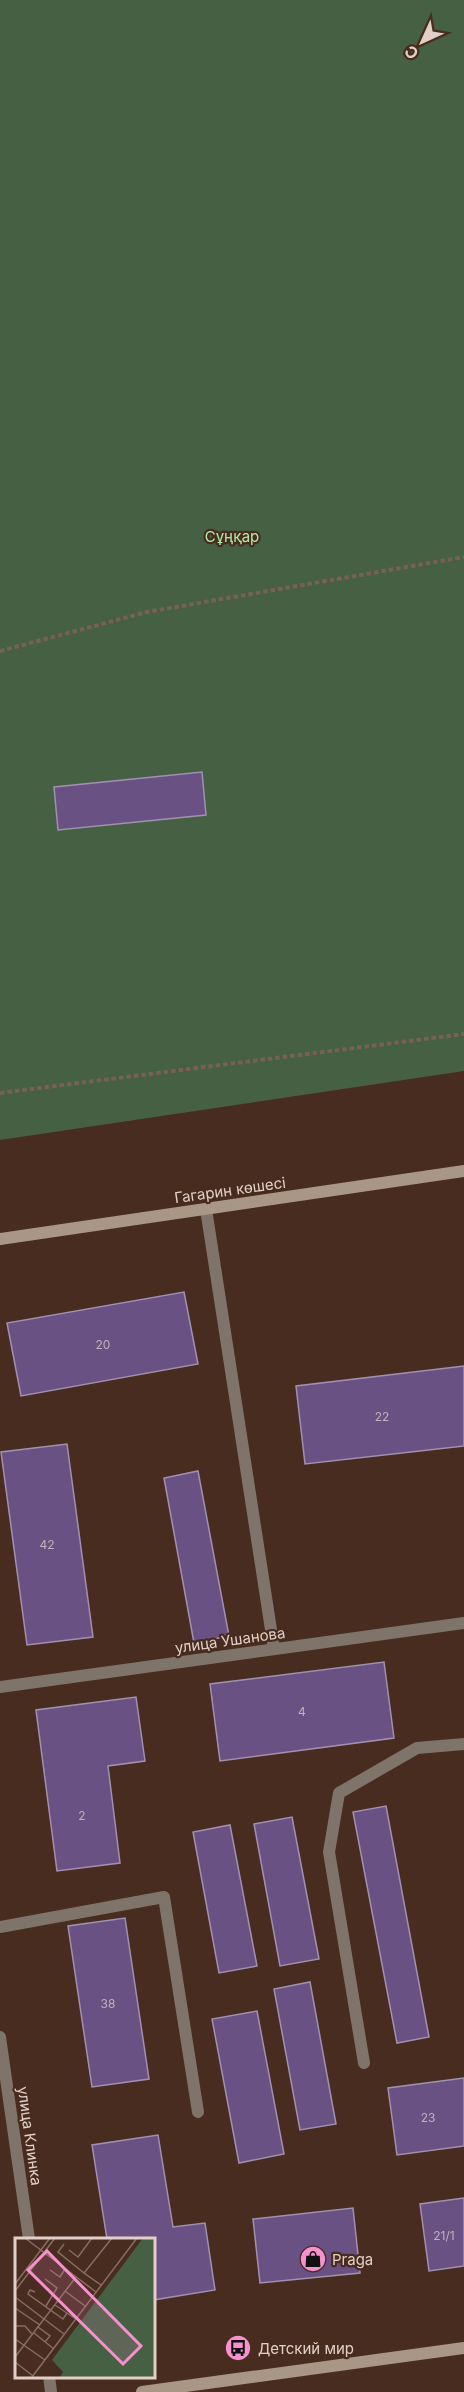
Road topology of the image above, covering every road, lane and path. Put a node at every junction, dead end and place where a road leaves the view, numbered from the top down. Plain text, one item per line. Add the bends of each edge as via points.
1 (464, 556) edge
2 (0, 651) edge
3 (464, 1034) edge
4 (0, 1093) edge
5 (464, 1171) edge
6 (206, 1209) junction
7 (0, 1239) edge
8 (464, 1623) edge
9 (274, 1649) junction
10 (0, 1687) edge
11 (464, 1744) edge
12 (0, 1927) edge
13 (0, 2037) edge
14 (364, 2063) dead end
15 (2, 2069) edge
16 (198, 2112) dead end
17 (29, 2238) edge
18 (464, 2348) edge
19 (49, 2377) edge
20 (51, 2392) edge
21 (142, 2392) edge

1 - 2 path via 147,612
3 - 4 path
5 - 6 street, Гагарин көшесі
6 - 7 street, Гагарин көшесі
6 - 9 street
8 - 9 street, улица Ушанова
9 - 10 street, улица Ушанова
11 - 14 street via 417,1748 339,1793 328,1852
12 - 16 street via 164,1897
13 - 15 street, улица Клинка
15 - 17 street, улица Клинка
18 - 21 street
19 - 20 street

